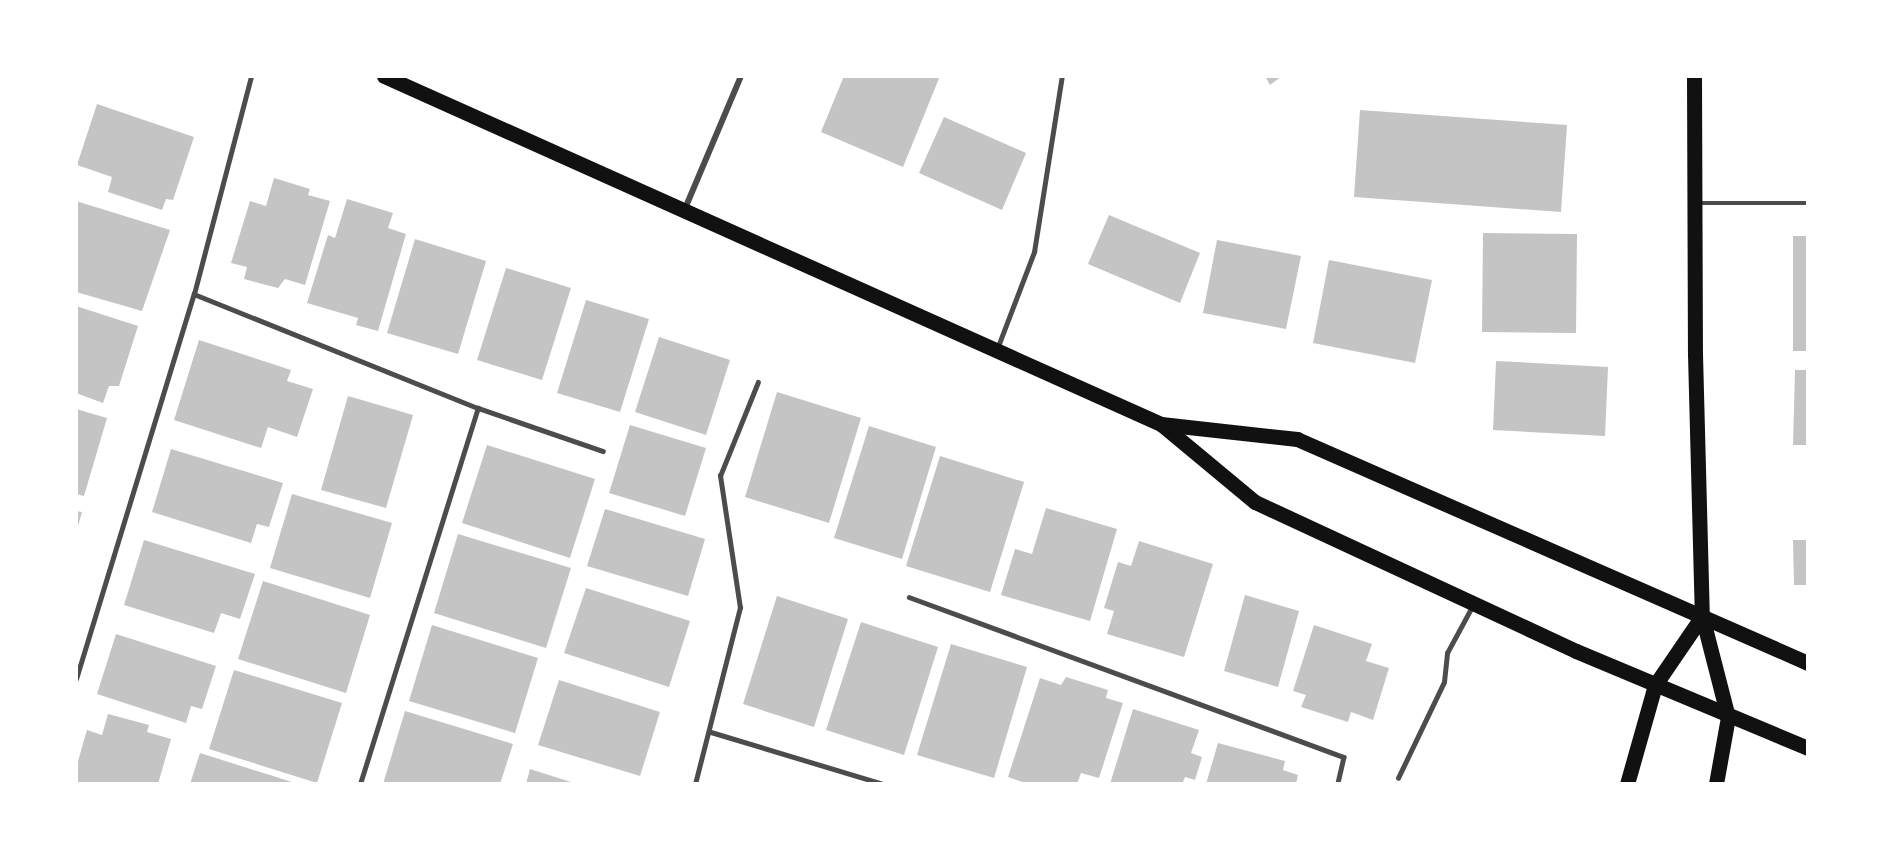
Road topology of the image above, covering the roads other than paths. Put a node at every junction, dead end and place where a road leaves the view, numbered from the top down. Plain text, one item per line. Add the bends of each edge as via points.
1 (252, 76) edge
2 (384, 76) edge
3 (741, 76) edge
4 (1062, 76) edge
5 (1694, 76) edge
6 (1694, 203) junction
7 (1808, 203) edge
8 (683, 212) junction
9 (194, 294) junction
10 (996, 351) junction
11 (758, 382) dead end
12 (478, 408) junction
13 (1161, 424) junction
14 (603, 452) dead end
15 (909, 597) dead end
16 (1474, 603) junction
17 (1702, 616) junction
18 (1808, 663) edge
19 (76, 679) edge
20 (1655, 685) junction
21 (1728, 717) junction
22 (711, 732) junction
23 (1808, 748) edge
24 (1398, 778) dead end
25 (360, 783) edge
26 (695, 783) edge
27 (883, 783) edge
28 (1338, 783) edge
29 (1627, 783) edge
30 (1716, 783) edge

1 - 9 lane
2 - 8 main road
3 - 8 street
4 - 10 lane via 1034,252
5 - 6 main road
6 - 7 lane
6 - 17 main road
8 - 10 main road
9 - 12 lane
9 - 19 lane
10 - 13 main road
11 - 22 lane via 720,477 740,608
12 - 14 lane
12 - 25 lane
13 - 16 main road via 1255,502
13 - 17 main road via 1297,439
15 - 28 lane via 1344,757
16 - 20 main road
16 - 24 lane via 1447,653 1444,682
17 - 18 main road
17 - 20 main road
17 - 21 main road
20 - 21 main road
20 - 29 main road
21 - 23 main road
21 - 30 main road
22 - 26 lane
22 - 27 lane

